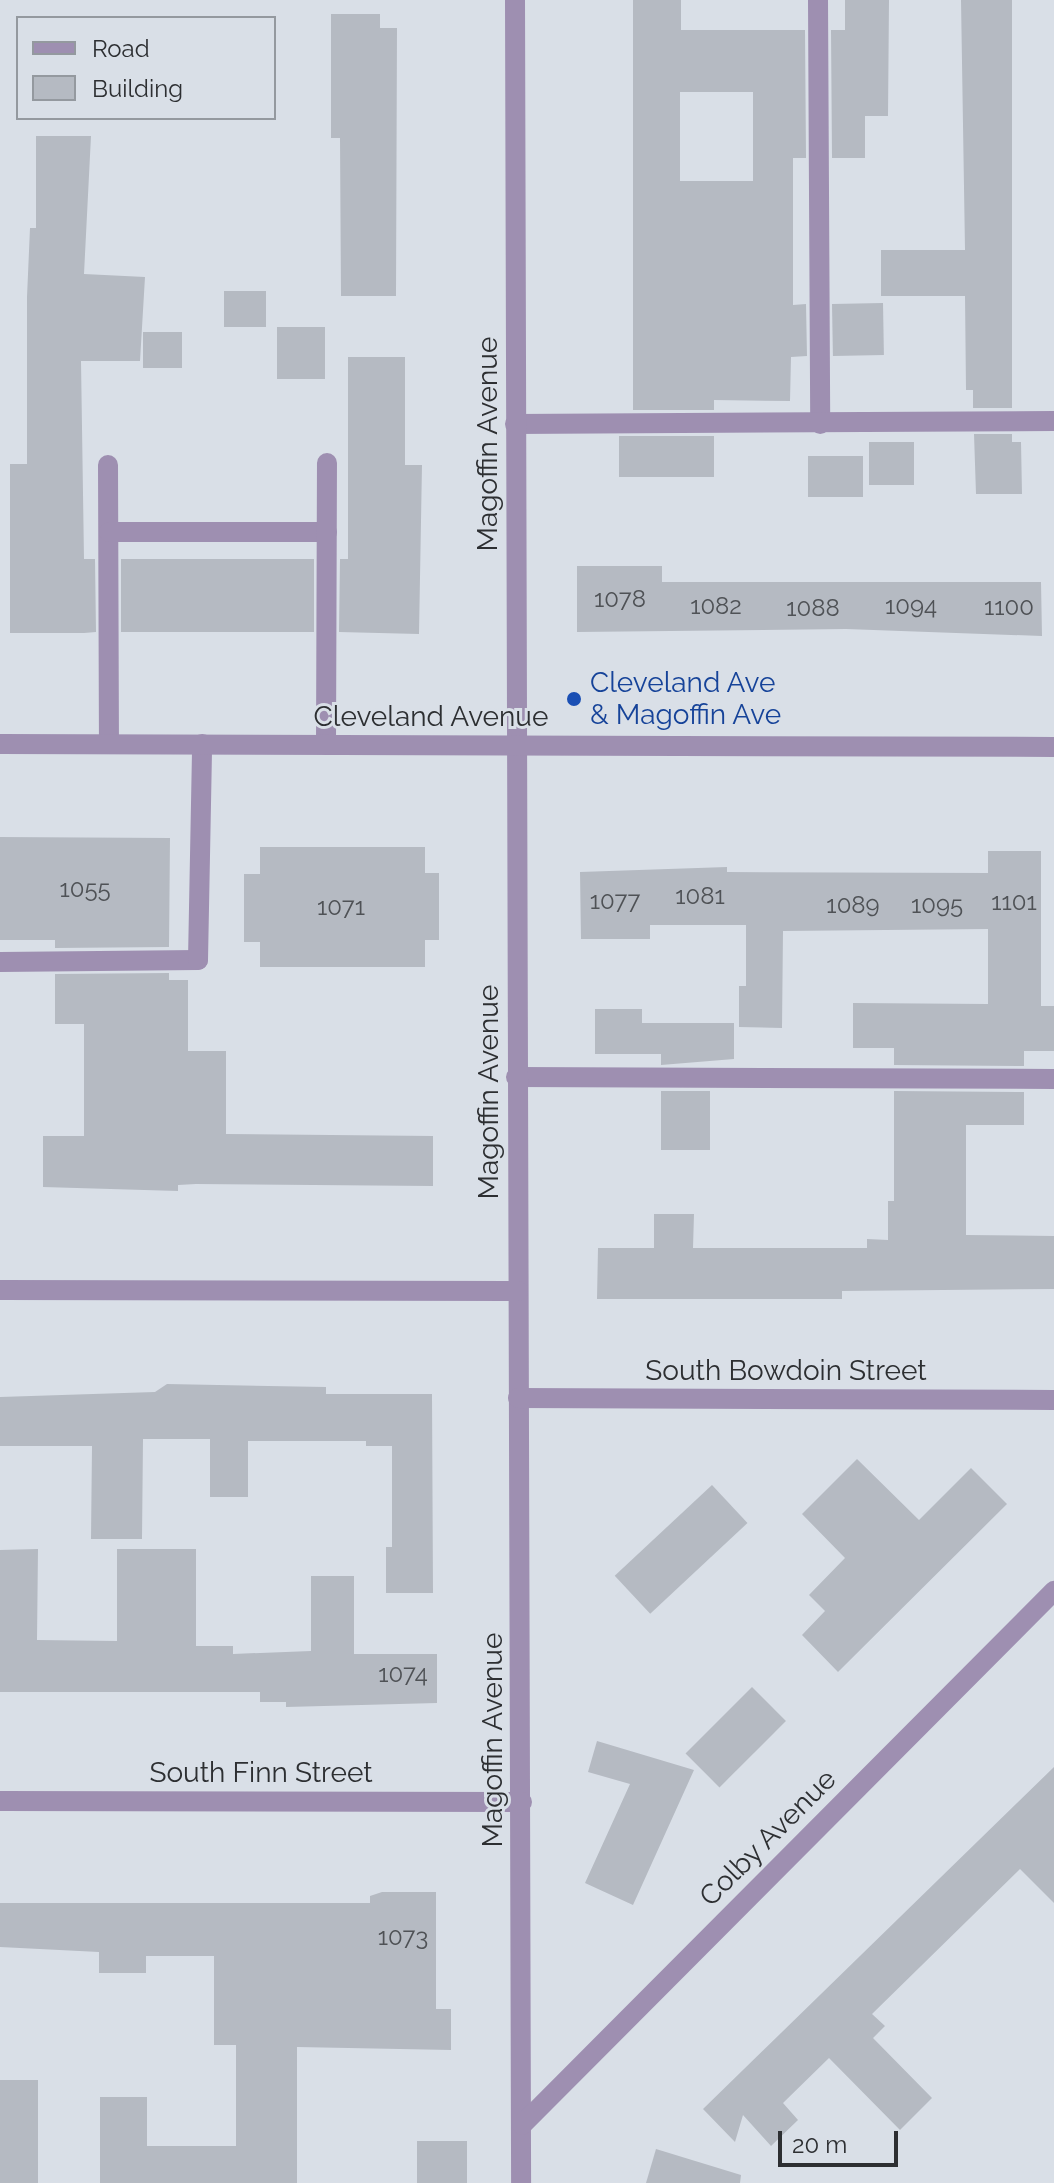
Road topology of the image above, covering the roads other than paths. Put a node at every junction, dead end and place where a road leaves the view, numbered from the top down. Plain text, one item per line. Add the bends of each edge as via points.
1 (515, 0) edge
2 (818, 0) edge
3 (1054, 421) edge
4 (515, 424) junction
5 (820, 424) junction
6 (327, 463) dead end
7 (108, 465) dead end
8 (109, 532) junction
9 (327, 532) junction
10 (0, 744) edge
11 (109, 744) junction
12 (202, 744) junction
13 (326, 745) junction
14 (514, 746) junction
15 (1054, 747) edge
16 (0, 962) edge
17 (516, 1077) junction
18 (1054, 1079) edge
19 (0, 1290) edge
20 (518, 1291) junction
21 (518, 1398) junction
22 (1054, 1400) edge
23 (1054, 1591) edge
24 (0, 1801) edge
25 (522, 1802) junction
26 (522, 2125) junction
27 (521, 2183) edge

1 - 4 street, Magoffin Avenue
2 - 5 street
3 - 5 street
4 - 5 street
4 - 14 street, Magoffin Avenue
6 - 9 street
7 - 8 street
8 - 9 street
8 - 11 street
9 - 13 street
10 - 11 street, Cleveland Avenue
11 - 12 street, Cleveland Avenue
12 - 13 street, Cleveland Avenue
12 - 16 street via 198,960
13 - 14 street, Cleveland Avenue
14 - 15 street, Cleveland Avenue
14 - 17 street, Magoffin Avenue
17 - 18 street
17 - 20 street, Magoffin Avenue
19 - 20 street
20 - 21 street, Magoffin Avenue
21 - 22 street, South Bowdoin Street
21 - 25 street, Magoffin Avenue
23 - 26 street, Colby Avenue
24 - 25 street, South Finn Street
25 - 26 street, Magoffin Avenue
26 - 27 street, Magoffin Avenue

